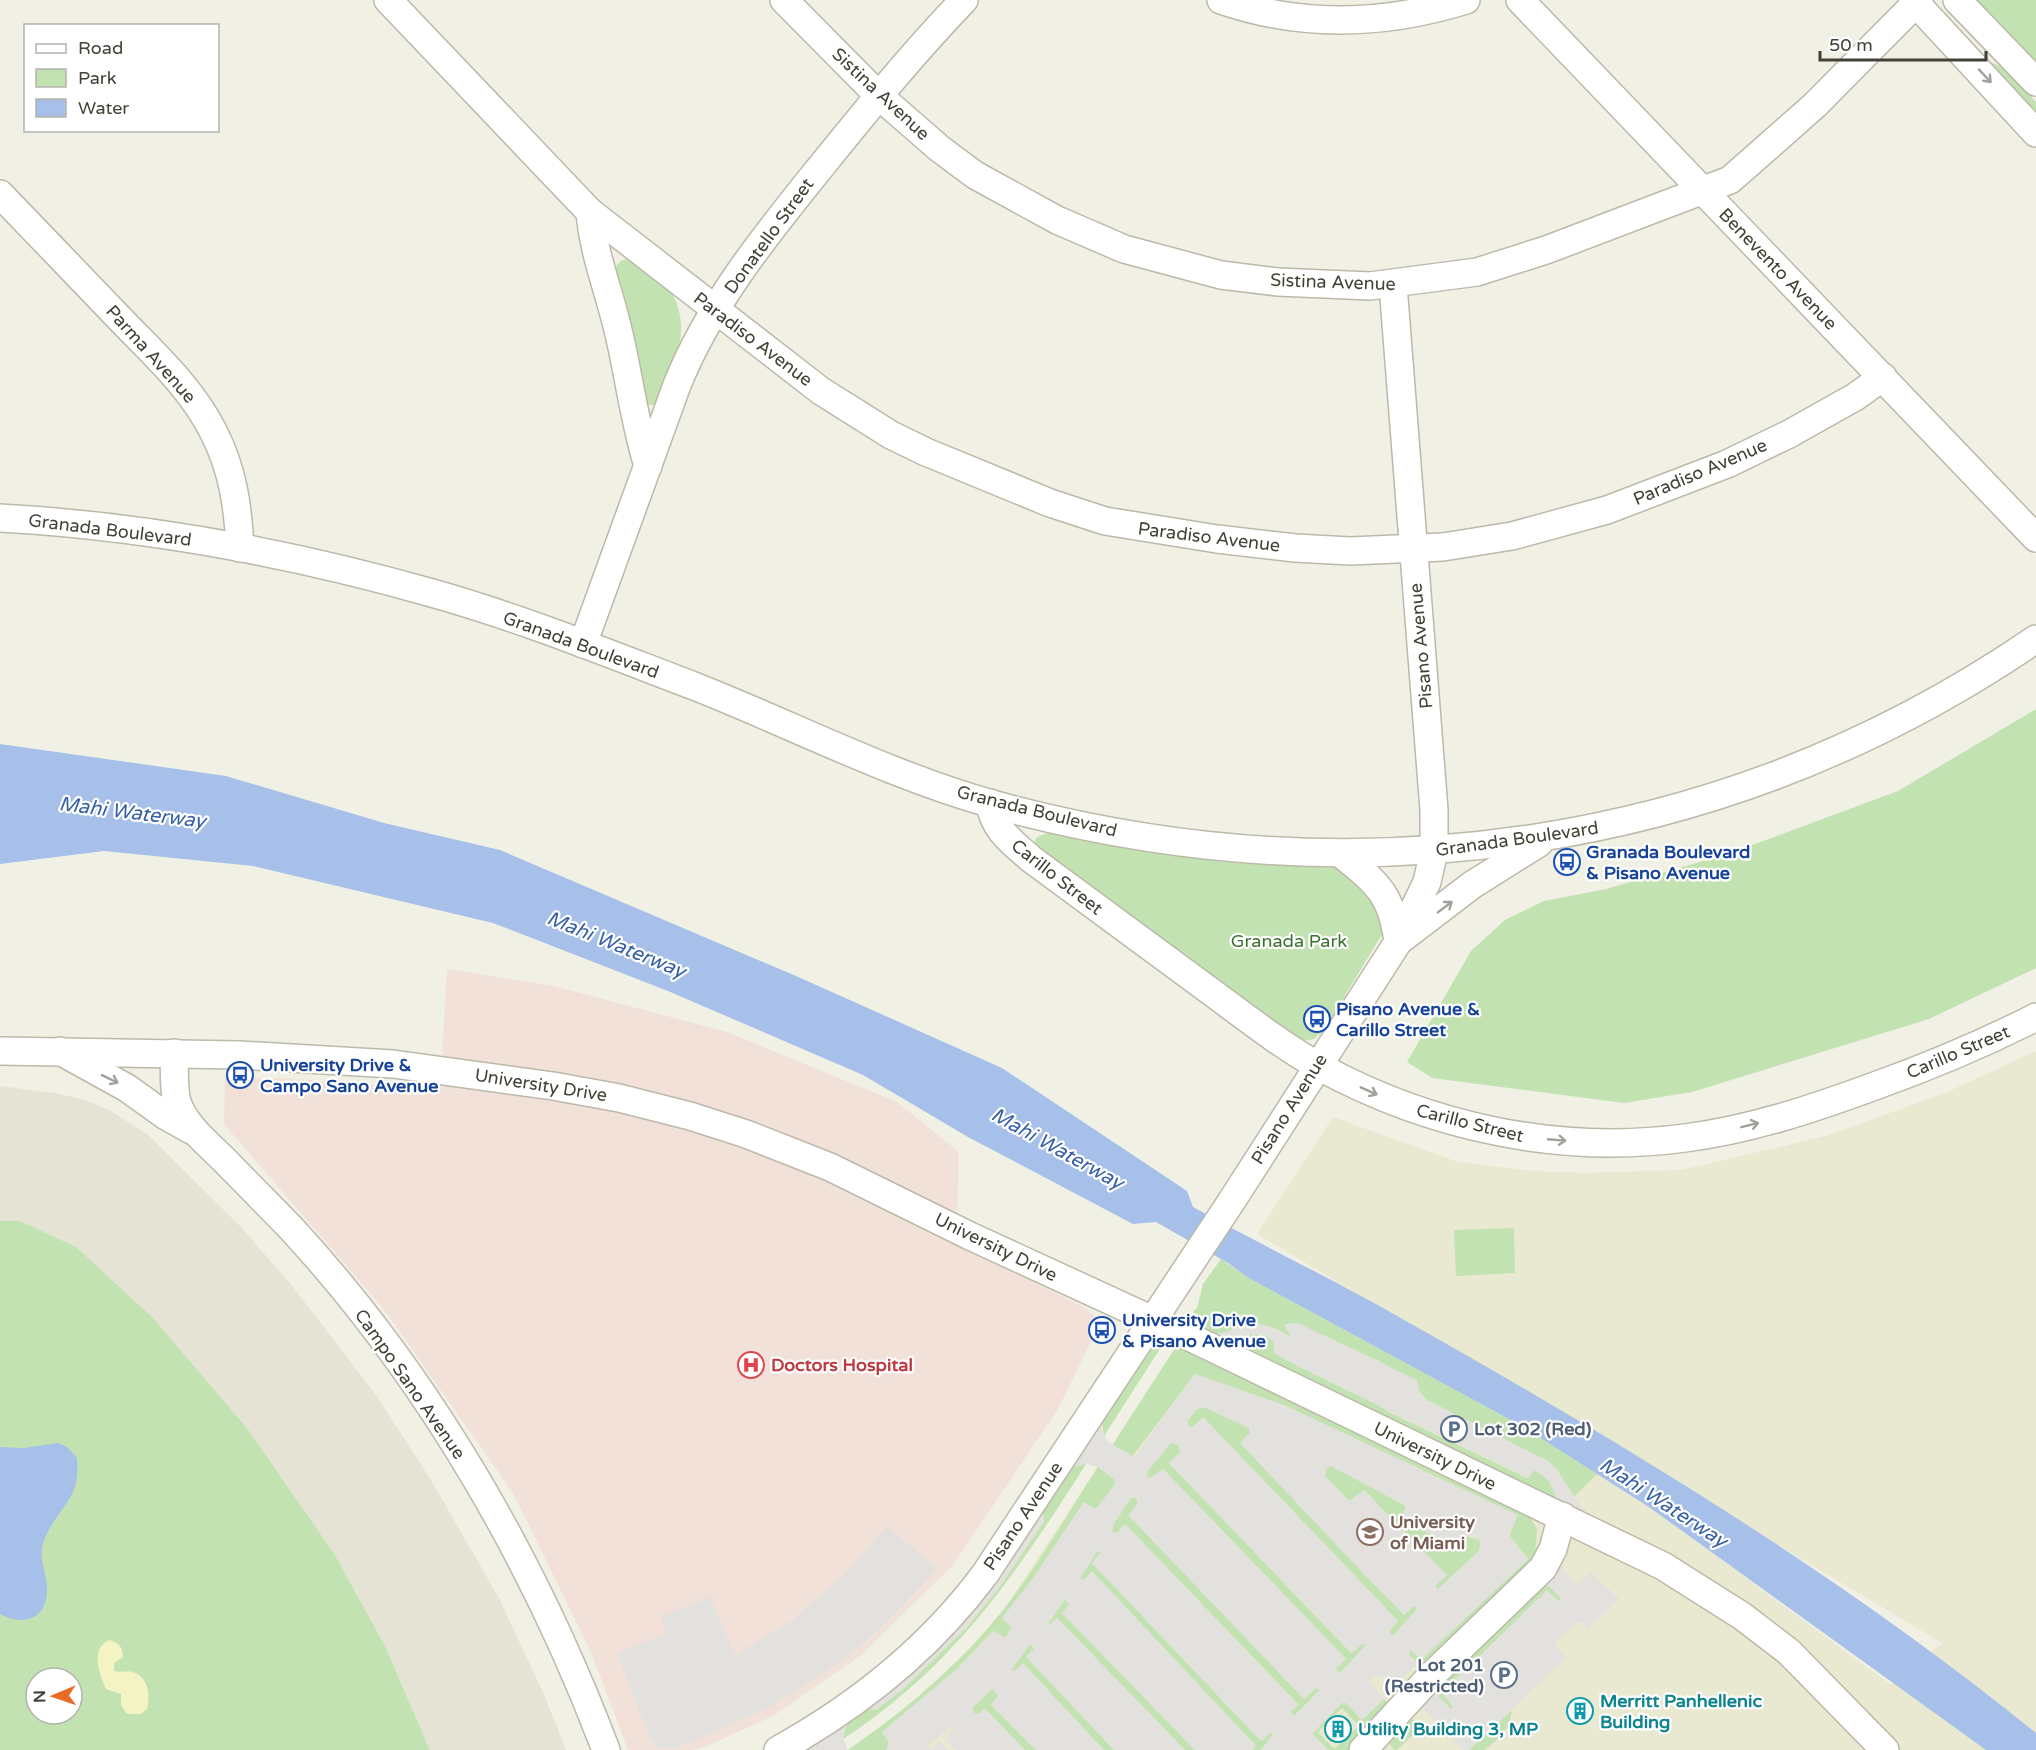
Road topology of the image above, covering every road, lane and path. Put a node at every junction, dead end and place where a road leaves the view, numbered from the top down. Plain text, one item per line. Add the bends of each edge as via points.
1 (388, 0) edge
2 (784, 0) edge
3 (964, 0) edge
4 (1221, 0) edge
5 (1466, 0) edge
6 (1520, 0) edge
7 (1957, 0) edge
8 (1916, 1) edge
9 (2036, 82) edge
10 (878, 95) junction
11 (2036, 133) edge
12 (1703, 191) junction
13 (0, 194) edge
14 (591, 212) junction
15 (1393, 285) junction
16 (715, 311) junction
17 (1883, 377) junction
18 (648, 466) junction
19 (0, 518) edge
20 (2036, 538) edge
21 (240, 548) junction
22 (1413, 549) junction
23 (2036, 639) edge
24 (583, 644) junction
25 (990, 803) junction
26 (1555, 835) junction
27 (1434, 851) junction
28 (1341, 854) junction
29 (1398, 942) junction
30 (2036, 1017) edge
31 (59, 1050) junction
32 (0, 1051) edge
33 (174, 1053) junction
34 (1317, 1065) junction
35 (198, 1134) junction
36 (1153, 1319) junction
37 (1562, 1516) junction
38 (1368, 1745) edge
39 (606, 1750) edge
40 (778, 1750) edge
41 (1886, 1750) edge

1 - 14 street, Paradiso Avenue
2 - 10 street, Sistina Avenue
3 - 10 street, Donatello Street
4 - 5 street via 1282,15 1360,21 1396,17
6 - 12 street, Benevento Avenue
7 - 9 street
8 -> 11 street
8 - 12 street, Sistina Avenue via 1815,105 1740,173
10 - 15 street, Sistina Avenue via 975,175 1057,220 1124,249 1221,275 1278,282
10 - 16 street, Donatello Street via 747,261
12 - 15 street, Sistina Avenue via 1477,272
12 - 17 street, Benevento Avenue
13 - 21 street, Parma Avenue via 159,360 199,408 231,473
14 - 16 street, Paradiso Avenue
14 - 18 street via 596,250 619,332 638,436
15 - 22 street, Pisano Avenue
16 - 18 street, Donatello Street via 683,368
16 - 22 street, Paradiso Avenue via 821,391 891,435 1075,512 1139,529 1295,548
17 - 20 street, Benevento Avenue
17 - 22 street, Paradiso Avenue via 1855,397 1760,449 1641,498 1523,534
18 - 24 street, Donatello Street
19 - 21 street, Granada Boulevard via 115,528
21 - 24 street, Granada Boulevard via 305,560 433,593
22 - 27 street, Pisano Avenue
23 - 26 street, Granada Boulevard via 1919,708 1799,764 1665,812
24 - 25 street, Granada Boulevard via 918,779
25 - 28 street, Granada Boulevard via 1162,840 1250,851
25 - 34 street, Carillo Street via 992,818 1003,834 1030,859 1274,1038
26 - 27 street, Granada Boulevard
29 -> 26 street via 1513,857
27 - 28 street, Granada Boulevard
27 - 29 street, Pisano Avenue via 1427,882
28 - 29 street via 1367,875 1390,904
29 - 34 street, Pisano Avenue
34 -> 30 street, Carillo Street via 1393,1102 1513,1136 1649,1142 1719,1133 1850,1095 1923,1069
31 - 32 street, University Drive
31 - 33 street, University Drive
31 -> 35 street
33 - 35 street, Campo Sano Avenue via 178,1103
33 - 36 street, University Drive via 393,1064 553,1086 661,1108 754,1137 830,1167
34 - 36 street, Pisano Avenue
35 - 39 street, Campo Sano Avenue via 314,1254 431,1408 526,1570
36 - 37 street, University Drive
36 - 40 street, Pisano Avenue via 1000,1552 955,1611 874,1687
37 - 38 street via 1553,1549 1542,1568 1432,1675
37 - 41 street, University Drive via 1663,1566 1742,1616 1789,1652

